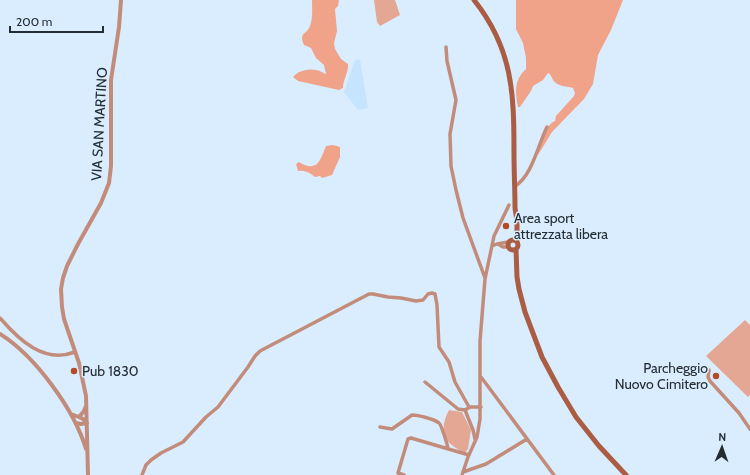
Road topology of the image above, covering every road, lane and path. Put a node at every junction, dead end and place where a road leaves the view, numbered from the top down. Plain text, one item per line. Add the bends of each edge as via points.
1 (121, 0) edge
2 (474, 0) edge
3 (446, 47) dead end
4 (547, 128) dead end
5 (514, 186) junction
6 (509, 205) dead end
7 (515, 208) junction
8 (517, 242) junction
9 (509, 244) junction
10 (492, 246) junction
11 (516, 249) junction
12 (516, 271) junction
13 (485, 279) junction
14 (0, 318) edge
15 (0, 334) edge
16 (75, 352) junction
17 (709, 370) dead end
18 (480, 376) junction
19 (425, 382) dead end
20 (87, 400) junction
21 (469, 407) junction
22 (481, 407) junction
23 (465, 410) junction
24 (70, 414) junction
25 (79, 417) junction
26 (76, 423) junction
27 (87, 423) junction
28 (380, 427) dead end
29 (750, 429) edge
30 (527, 440) junction
31 (476, 441) junction
32 (448, 449) junction
33 (87, 453) junction
34 (469, 455) junction
35 (397, 474) edge
36 (462, 474) edge
37 (88, 475) edge
38 (142, 475) edge
39 (404, 475) edge
40 (554, 475) edge
41 (626, 475) edge

1 - 16 street, VIA SAN MARTINO via 111,80 111,166 108,183 102,203 67,266 61,286 64,319
2 - 5 main road via 494,32 509,70 514,117
3 - 13 street via 456,100 450,136 451,166 463,218
4 - 5 street via 530,168 523,180
5 - 7 main road
6 - 10 street via 495,232
7 - 8 main road
7 - 9 main road
8 - 9 main road via 514,240
8 - 11 main road
9 - 10 street
9 - 11 main road via 513,250
9 - 12 main road
10 - 13 street
11 - 12 main road
12 - 41 main road via 525,312 554,381 593,438
13 - 18 street
14 - 16 street via 20,339 41,352 55,356
15 - 24 street via 42,373
16 - 20 street, VIA SAN MARTINO
17 - 29 street via 710,381
18 - 22 street
18 - 30 street via 507,409
19 - 23 street via 454,406
20 - 25 street
20 - 27 street, VIA SAN MARTINO
21 - 22 street
21 - 23 street
21 - 38 street via 440,347 434,294 431,293 416,301 370,294 258,352 218,407 184,442 151,460
22 - 31 street
23 - 31 street
24 - 25 street
24 - 26 street
25 - 27 street
26 - 27 street
26 - 33 street
27 - 33 street, VIA SAN MARTINO
28 - 32 street via 392,429 412,415 439,422
30 - 36 street
30 - 40 street
31 - 34 street
32 - 34 street
32 - 35 street via 414,438 408,439
33 - 37 street, VIA SAN MARTINO
34 - 36 street
35 - 39 street

